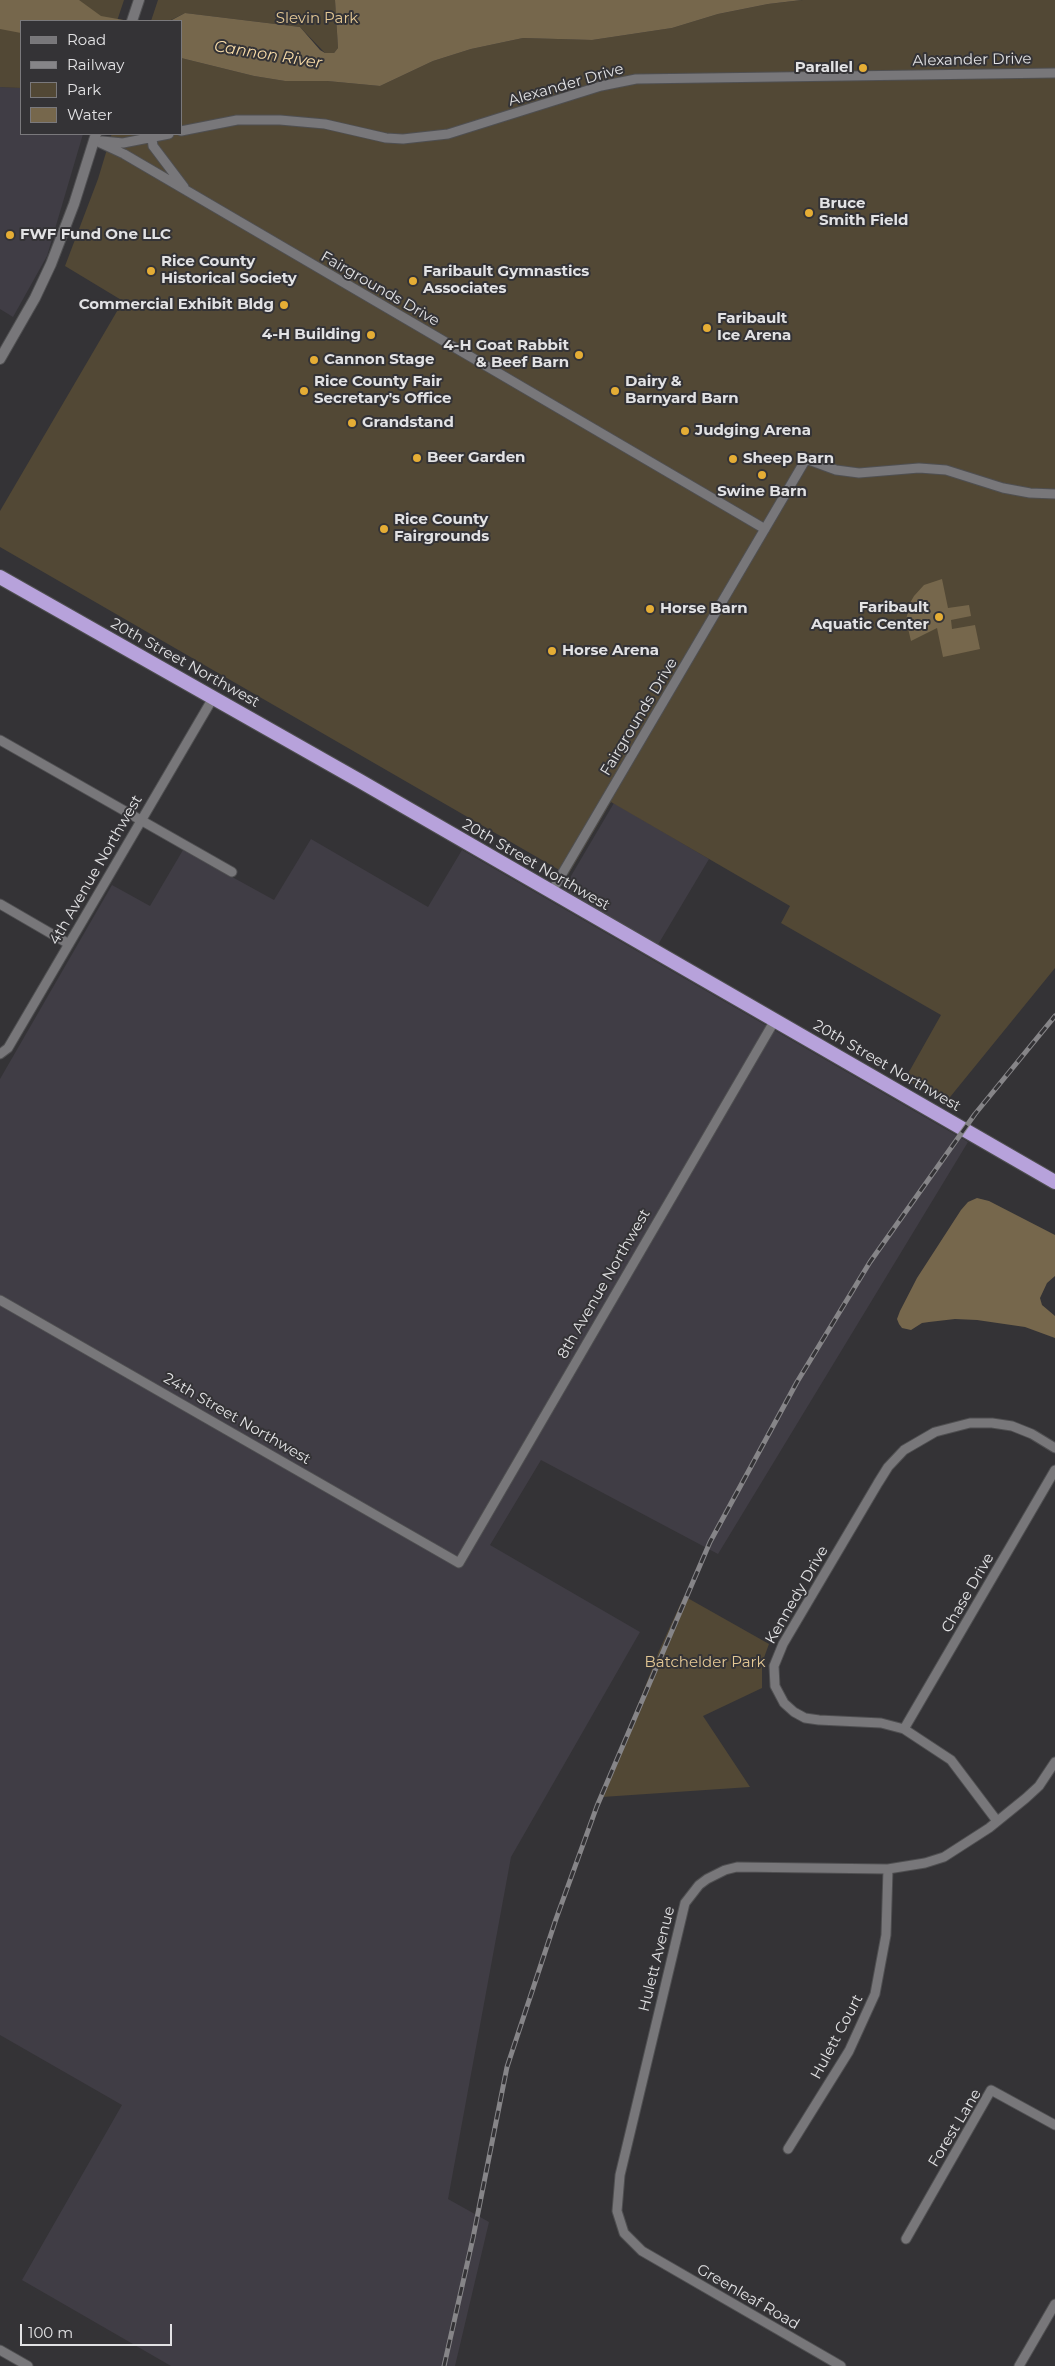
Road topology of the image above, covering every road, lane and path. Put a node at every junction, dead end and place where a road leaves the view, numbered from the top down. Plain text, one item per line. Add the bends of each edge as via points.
1 (138, 4) edge
2 (132, 20) edge
3 (1055, 73) edge
4 (182, 131) edge
5 (165, 135) edge
6 (95, 137) edge
7 (152, 138) junction
8 (189, 193) junction
9 (0, 359) edge
10 (1055, 494) edge
11 (765, 529) junction
12 (0, 577) edge
13 (213, 698) junction
14 (0, 740) edge
15 (142, 820) junction
16 (232, 872) dead end
17 (552, 891) junction
18 (0, 904) edge
19 (69, 944) junction
20 (775, 1020) junction
21 (0, 1054) edge
22 (1055, 1182) edge
23 (0, 1300) edge
24 (1055, 1448) edge
25 (1055, 1470) edge
26 (459, 1564) joint
27 (904, 1729) junction
28 (1055, 1762) edge
29 (997, 1821) junction
30 (888, 1869) junction
31 (1055, 2125) edge
32 (788, 2149) dead end
33 (906, 2240) dead end
34 (642, 2251) joint
35 (1055, 2304) edge
36 (0, 2350) edge
37 (28, 2366) edge
38 (841, 2366) edge
39 (1020, 2366) edge

1 - 2 street
3 - 4 street, Alexander Drive via 636,79 601,86 454,132 402,139 325,124 280,120 237,120
5 - 7 street
6 - 7 street via 123,143
6 - 8 street, Fairgrounds Drive
6 - 9 street via 51,264
7 - 8 street, Fairgrounds Drive via 154,146
8 - 11 street, Fairgrounds Drive
10 - 11 street, Fairgrounds Drive via 1003,488 933,468 859,474 806,459
11 - 17 street, Fairgrounds Drive
12 - 13 highway, 20th Street Northwest
13 - 15 street, 4th Avenue Northwest
13 - 17 highway, 20th Street Northwest
14 - 15 street
15 - 16 street
15 - 19 street, 4th Avenue Northwest
17 - 20 highway, 20th Street Northwest
18 - 19 street
19 - 21 street, 4th Avenue Northwest via 8,1048
20 - 22 highway, 20th Street Northwest
20 - 26 street, 8th Avenue Northwest
23 - 26 street, 24th Street Northwest
24 - 27 street, Kennedy Drive via 1012,1426 970,1423 935,1432 904,1450 878,1483 784,1644 774,1666 775,1686 784,1703 794,1712 819,1720 881,1723
25 - 27 street, Chase Drive
27 - 29 street, Kennedy Drive via 951,1760
28 - 29 street, Hulett Avenue via 1039,1786
29 - 30 street, Hulett Avenue via 944,1857
30 - 32 street, Hulett Court via 886,1935 875,1994 849,2051
30 - 34 street, Hulett Avenue via 737,1867 708,1879 691,1893 680,1917 617,2195 617,2211 624,2233
31 - 33 street, Forest Lane via 991,2090
34 - 38 street, Greenleaf Road
35 - 39 street
36 - 37 street

